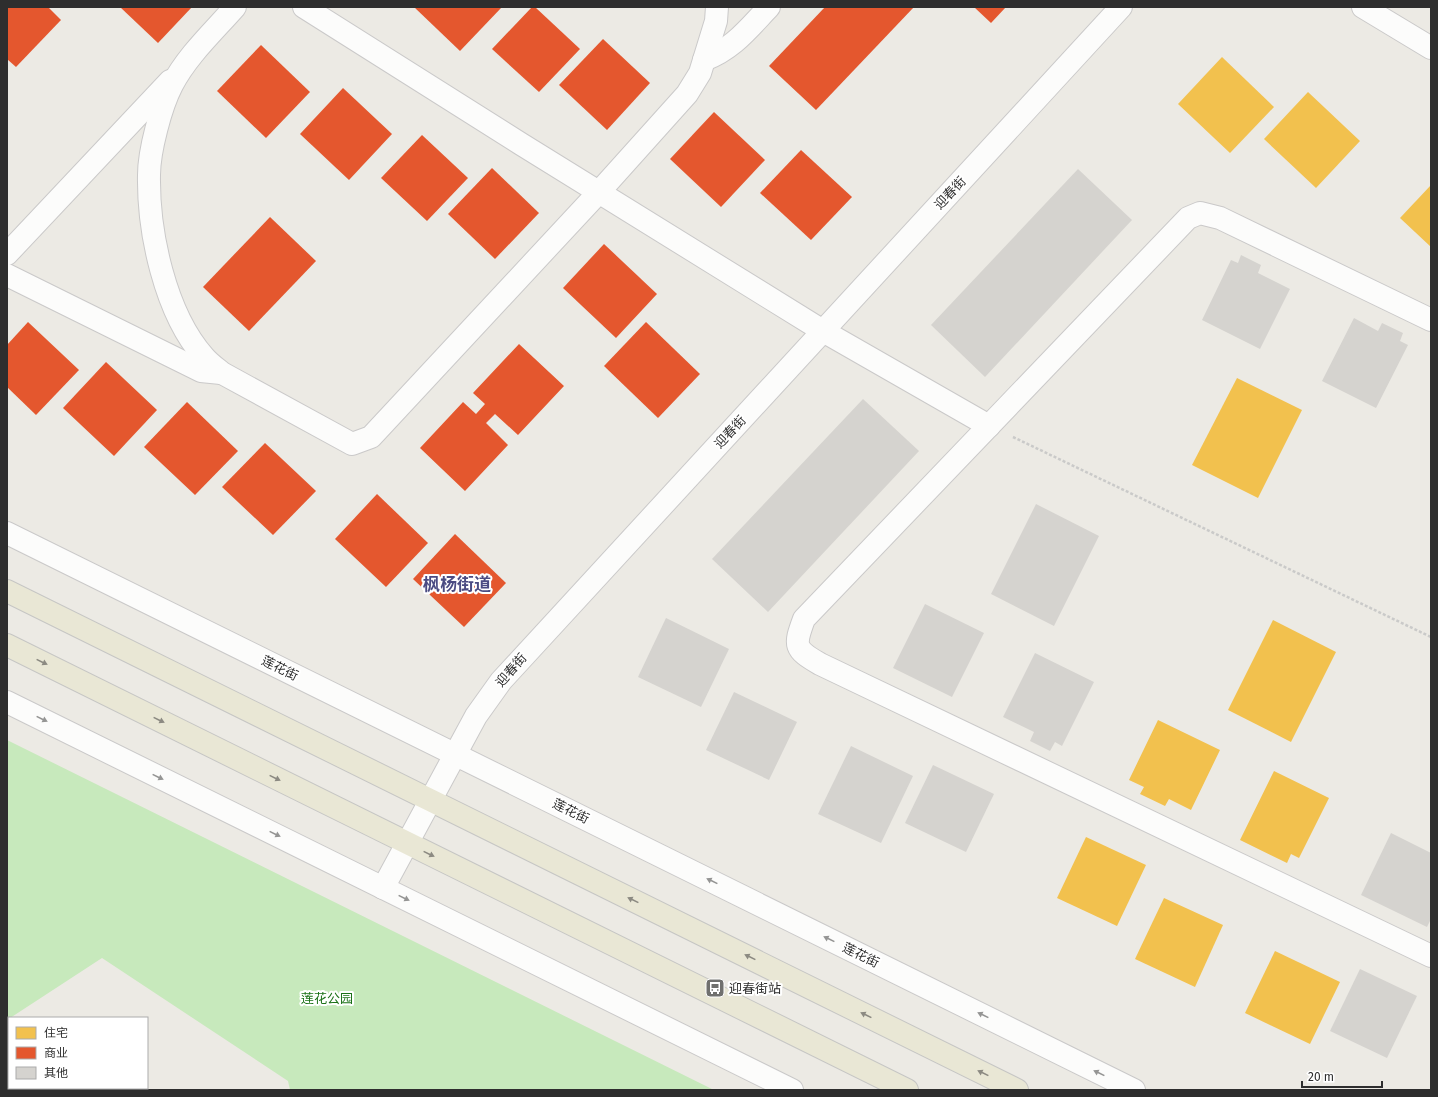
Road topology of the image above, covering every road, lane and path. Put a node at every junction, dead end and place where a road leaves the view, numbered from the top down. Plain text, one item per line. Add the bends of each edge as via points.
1 (235, 7) edge
2 (304, 7) edge
3 (717, 7) edge
4 (769, 7) edge
5 (1121, 7) edge
6 (1363, 7) edge
7 (1431, 48) edge
8 (704, 60) junction
9 (184, 65) junction
10 (599, 192) junction
11 (7, 254) edge
12 (7, 275) edge
13 (1431, 320) edge
14 (823, 331) junction
15 (222, 373) junction
16 (989, 426) junction
17 (7, 533) edge
18 (7, 591) edge
19 (1431, 637) edge
20 (7, 645) edge
21 (7, 702) edge
22 (456, 754) junction
23 (431, 800) junction
24 (408, 843) junction
25 (383, 888) junction
26 (1431, 956) edge
27 (792, 1090) edge
28 (908, 1090) edge
29 (1018, 1090) edge
30 (1134, 1090) edge

1 - 9 street
2 - 10 street
3 - 8 street via 716,21
4 - 8 street via 734,44 720,54
5 - 14 street, 迎春街
6 - 7 street
8 - 10 street via 700,73 687,94
9 - 11 street
9 - 15 street via 172,85 157,127 148,174 151,219 169,292 183,325 204,357
10 - 14 street
10 - 15 street via 371,437 352,444
12 - 15 street via 201,371
13 - 16 street via 1220,218 1200,213 1188,218
14 - 16 street
14 - 22 street, 迎春街 via 501,681 476,716
16 - 19 path
16 - 26 street via 804,619 797,639 804,655
17 - 22 street, 莲花街
18 - 23 main road
20 -> 24 main road
21 -> 25 street
22 - 23 street, 迎春街
30 -> 22 street, 莲花街
23 - 24 street, 迎春街
29 -> 23 main road
24 - 25 street, 迎春街
24 -> 28 main road
25 -> 27 street

